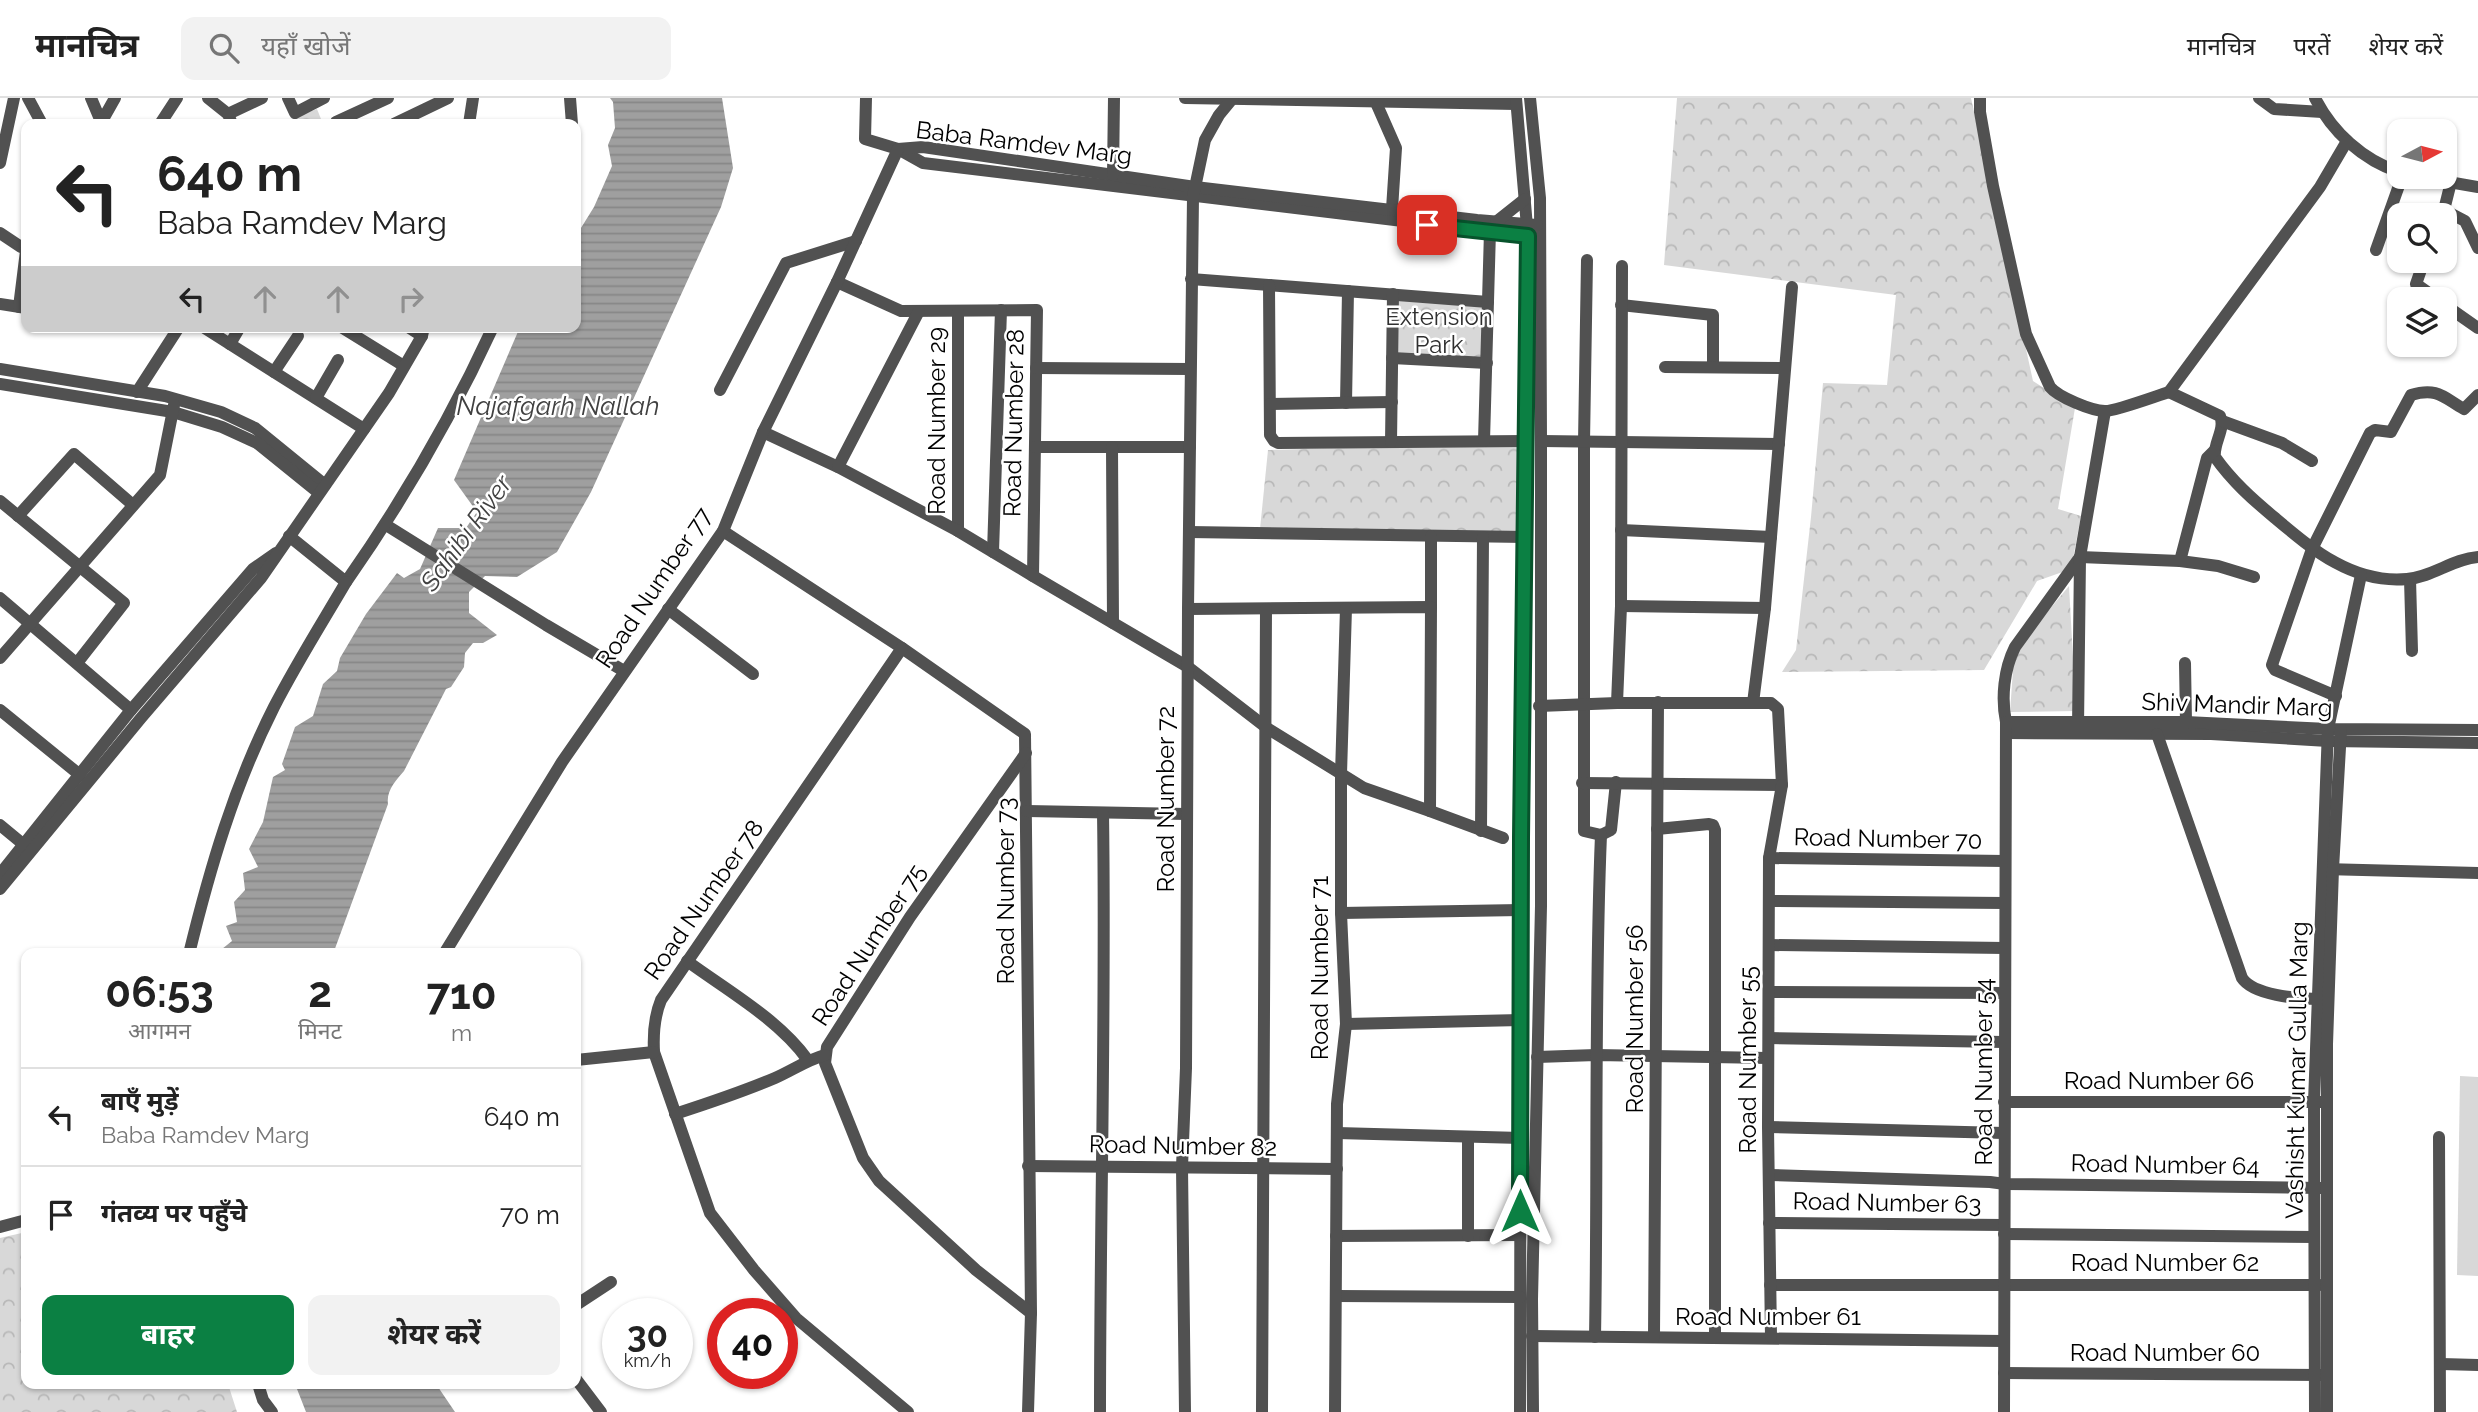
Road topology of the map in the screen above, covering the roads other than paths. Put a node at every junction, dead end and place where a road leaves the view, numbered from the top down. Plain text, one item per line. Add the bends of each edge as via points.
1 (14, 98) edge
2 (28, 98) edge
3 (92, 98) edge
4 (115, 98) edge
5 (177, 98) edge
6 (208, 98) edge
7 (261, 98) edge
8 (288, 98) edge
9 (324, 98) edge
10 (388, 98) edge
11 (448, 98) edge
12 (473, 98) edge
13 (570, 98) edge
14 (866, 98) edge
15 (1114, 98) edge
16 (1185, 98) edge
17 (1233, 98) edge
18 (1530, 98) edge
19 (1980, 98) edge
20 (2259, 98) edge
21 (2315, 98) edge
22 (1374, 100) edge
23 (1516, 101) edge
24 (2322, 112) junction
25 (39, 119) edge
26 (101, 119) edge
27 (104, 119) edge
28 (163, 119) edge
29 (230, 119) edge
30 (342, 119) edge
31 (404, 119) edge
32 (470, 119) edge
33 (572, 119) edge
34 (2347, 141) junction
35 (898, 149) junction
36 (0, 163) edge
37 (2387, 168) edge
38 (1113, 176) junction
39 (2457, 183) edge
40 (2478, 187) edge
41 (2398, 189) edge
42 (1194, 192) junction
43 (1525, 199) junction
44 (1392, 209) junction
45 (2457, 218) edge
46 (1493, 227) junction
47 (1534, 231) junction
48 (0, 233) edge
49 (856, 241) junction
50 (2478, 248) edge
51 (2376, 250) dead end
52 (21, 251) edge
53 (1587, 260) dead end
54 (1622, 266) dead end
55 (1191, 279) junction
56 (837, 282) junction
57 (1269, 285) junction
58 (1792, 287) dead end
59 (1348, 291) junction
60 (1393, 295) junction
61 (1488, 302) junction
62 (0, 304) edge
63 (1622, 305) junction
64 (21, 308) edge
65 (1001, 310) junction
66 (919, 311) junction
67 (958, 311) junction
68 (2457, 313) edge
69 (2478, 328) edge
70 (176, 333) edge
71 (213, 333) edge
72 (236, 333) edge
73 (351, 333) edge
74 (422, 333) edge
75 (490, 333) edge
76 (298, 336) dead end
77 (230, 344) junction
78 (1392, 358) junction
79 (338, 360) dead end
80 (1487, 363) junction
81 (404, 366) junction
82 (1665, 366) dead end
83 (1713, 367) junction
84 (1036, 368) junction
85 (1785, 368) junction
86 (0, 369) edge
87 (1190, 369) junction
88 (274, 372) junction
89 (0, 384) edge
90 (720, 390) dead end
91 (138, 391) junction
92 (2169, 392) junction
93 (2478, 395) edge
94 (316, 398) junction
95 (175, 399) junction
96 (1346, 402) junction
97 (1392, 402) junction
98 (1270, 404) junction
99 (2105, 411) junction
100 (173, 412) junction
101 (2222, 421) junction
102 (364, 429) junction
103 (763, 432) junction
104 (1484, 441) junction
105 (1528, 441) junction
106 (1541, 441) junction
107 (1391, 442) junction
108 (1584, 442) junction
109 (1620, 443) junction
110 (1779, 444) junction
111 (1035, 447) junction
112 (1112, 447) junction
113 (1190, 447) junction
114 (2214, 452) junction
115 (2312, 461) dead end
116 (838, 467) junction
117 (322, 489) junction
118 (0, 501) edge
119 (133, 505) junction
120 (18, 516) junction
121 (386, 525) junction
122 (1621, 530) junction
123 (723, 531) junction
124 (958, 531) junction
125 (1189, 532) junction
126 (289, 536) junction
127 (1431, 536) junction
128 (1483, 537) junction
129 (1525, 537) junction
130 (1771, 537) junction
131 (2312, 549) junction
132 (993, 552) junction
133 (277, 553) junction
134 (2080, 557) junction
135 (2478, 557) edge
136 (2180, 561) junction
137 (80, 567) junction
138 (2361, 575) junction
139 (1033, 576) junction
140 (2254, 576) dead end
141 (2410, 579) junction
142 (346, 582) junction
143 (0, 598) edge
144 (1621, 606) junction
145 (1431, 607) junction
146 (1346, 608) junction
147 (1765, 608) junction
148 (1266, 609) junction
149 (668, 610) junction
150 (1188, 610) junction
151 (1113, 623) junction
152 (30, 624) junction
153 (902, 648) junction
154 (2412, 651) dead end
155 (0, 658) edge
156 (76, 663) junction
157 (2185, 663) dead end
158 (1188, 667) junction
159 (624, 671) junction
160 (753, 674) dead end
161 (2336, 696) junction
162 (1658, 702) junction
163 (1617, 703) junction
164 (1753, 703) junction
165 (1583, 704) junction
166 (1539, 706) junction
167 (0, 710) edge
168 (131, 710) junction
169 (2186, 723) junction
170 (2006, 727) junction
171 (2078, 727) junction
172 (1267, 728) junction
173 (2478, 730) edge
174 (2157, 734) junction
175 (2334, 735) junction
176 (2478, 743) edge
177 (1027, 753) junction
178 (1341, 774) junction
179 (80, 775) junction
180 (1616, 782) junction
181 (1657, 782) junction
182 (1583, 783) junction
183 (1782, 785) junction
184 (1027, 811) junction
185 (1430, 811) junction
186 (1103, 813) junction
187 (1187, 814) junction
188 (0, 825) edge
189 (1657, 830) junction
190 (1481, 831) junction
191 (1601, 835) junction
192 (1503, 838) dead end
193 (28, 848) junction
194 (1769, 858) junction
195 (2006, 861) junction
196 (2328, 869) junction
197 (2478, 873) edge
198 (0, 874) edge
199 (0, 889) edge
200 (1770, 901) junction
201 (2006, 903) junction
202 (1521, 910) junction
203 (1341, 913) junction
204 (1770, 944) junction
205 (191, 948) edge
206 (448, 948) edge
207 (2005, 948) junction
208 (687, 961) junction
209 (1769, 992) junction
210 (2005, 993) junction
211 (2318, 999) junction
212 (1521, 1020) junction
213 (1346, 1024) junction
214 (1769, 1038) junction
215 (2004, 1042) junction
216 (654, 1052) junction
217 (825, 1055) junction
218 (1596, 1055) junction
219 (1655, 1055) junction
220 (1537, 1057) junction
221 (1715, 1057) junction
222 (1768, 1058) junction
223 (581, 1059) edge
224 (807, 1059) junction
225 (2004, 1101) junction
226 (2320, 1102) junction
227 (675, 1114) junction
228 (1768, 1127) junction
229 (1337, 1133) junction
230 (2004, 1133) junction
231 (1468, 1137) junction
232 (2439, 1137) dead end
233 (1521, 1138) junction
234 (1028, 1166) junction
235 (1101, 1167) junction
236 (1182, 1167) junction
237 (1262, 1168) junction
238 (1337, 1169) junction
239 (1769, 1175) junction
240 (2005, 1184) junction
241 (2320, 1188) junction
242 (21, 1221) edge
243 (1769, 1223) junction
244 (0, 1227) edge
245 (2004, 1230) junction
246 (1468, 1236) junction
247 (1520, 1236) junction
248 (1336, 1237) junction
249 (2314, 1237) junction
250 (611, 1282) dead end
251 (1770, 1284) junction
252 (2003, 1284) junction
253 (2320, 1285) junction
254 (1336, 1296) junction
255 (1520, 1297) junction
256 (581, 1302) edge
257 (1031, 1313) junction
258 (1532, 1336) junction
259 (1595, 1337) junction
260 (1654, 1337) junction
261 (1715, 1337) junction
262 (1771, 1337) junction
263 (2004, 1341) junction
264 (2441, 1364) junction
265 (2478, 1365) edge
266 (2004, 1373) junction
267 (2320, 1375) junction
268 (581, 1386) edge
269 (260, 1389) edge
270 (901, 1410) edge
271 (272, 1412) edge
272 (601, 1412) edge
273 (1028, 1412) edge
274 (1100, 1412) edge
275 (1185, 1412) edge
276 (1262, 1412) edge
277 (1335, 1412) edge
278 (1520, 1412) edge
279 (1532, 1412) edge
280 (2004, 1412) edge
281 (2315, 1412) edge
282 (2327, 1412) edge
283 (2440, 1412) edge

1 - 36 street
2 - 25 street
3 - 26 street
4 - 27 street
5 - 28 street
6 - 29 street
7 - 29 street
8 - 9 street via 295,113
10 - 30 street
11 - 31 street
12 - 32 street
13 - 33 street
14 - 35 street via 865,139
15 - 38 street
16 - 17 street
17 - 22 street
17 - 42 street, Road Number 72 via 1205,139
18 - 47 street via 1540,198
19 - 99 street via 1993,186 2026,334 2055,393
20 - 24 street via 2274,109
21 - 24 street
22 - 23 street
22 - 44 street via 1396,148
23 - 43 street
24 - 34 street
34 - 37 street
34 - 92 street via 2320,187
35 - 38 street, Baba Ramdev Marg via 923,148
35 - 42 street, Baba Ramdev Marg via 923,163
35 - 49 street, Road Number 77
38 - 42 street, Baba Ramdev Marg
39 - 40 street
41 - 51 street
42 - 44 street, Baba Ramdev Marg
42 - 46 street, Baba Ramdev Marg
42 - 55 street, Road Number 72
43 - 46 street
43 - 47 street
44 - 46 street, Baba Ramdev Marg
45 - 50 street via 2465,221
46 - 47 street, Baba Ramdev Marg
46 - 61 street
47 - 105 street
47 - 106 street
48 - 52 street
49 - 56 street, Road Number 77
49 - 90 street via 786,263
53 - 108 street
54 - 63 street
55 - 57 street
55 - 87 street, Road Number 72
56 - 66 street, Road Number 28 via 901,311
56 - 103 street, Road Number 77
57 - 59 street
57 - 98 street
58 - 85 street
59 - 60 street
59 - 96 street
60 - 61 street
60 - 78 street
61 - 80 street
62 - 64 street
63 - 83 street via 1713,314
63 - 109 street
65 - 67 street, Road Number 28
65 - 84 street, Road Number 28 via 1037,310
65 - 132 street
66 - 67 street, Road Number 28
66 - 116 street
67 - 124 street, Road Number 29
68 - 69 street
70 - 91 street
71 - 77 street
72 - 77 street
73 - 81 street
74 - 81 street
75 - 121 street
76 - 88 street
77 - 88 street
78 - 80 street
78 - 97 street
79 - 94 street
80 - 104 street
81 - 102 street
82 - 83 street
83 - 85 street
84 - 87 street
84 - 111 street, Road Number 28
85 - 110 street
86 - 91 street
87 - 113 street, Road Number 72
88 - 94 street
89 - 100 street
91 - 95 street
92 - 99 street
92 - 101 street
93 - 131 street via 2464,410 2440,394 2411,395 2390,432 2370,433
94 - 102 street
95 - 100 street
95 - 117 street via 255,428
96 - 97 street
96 - 98 street
97 - 107 street
98 - 107 street via 1270,435 1278,443
99 - 134 street
100 - 117 street via 257,443
100 - 119 street via 160,475
101 - 114 street
101 - 115 street via 2282,443
102 - 117 street
103 - 116 street
103 - 123 street, Road Number 77
104 - 105 street
104 - 107 street
105 - 129 street
106 - 108 street
106 - 166 street
108 - 109 street
108 - 165 street
109 - 110 street
109 - 122 street
110 - 130 street
111 - 112 street
111 - 139 street, Road Number 28
112 - 113 street
112 - 151 street
113 - 125 street, Road Number 72
114 - 131 street via 2240,489
114 - 136 street via 2207,458
116 - 124 street
117 - 126 street
118 - 120 street
119 - 120 street via 74,454
119 - 137 street
120 - 137 street
121 - 142 street
121 - 159 street
122 - 130 street
122 - 144 street
123 - 149 street, Road Number 77
123 - 153 street, Road Number 73
124 - 132 street
125 - 127 street
125 - 150 street, Road Number 72
126 - 133 street
126 - 142 street
127 - 128 street
127 - 145 street
128 - 129 street
128 - 190 street
129 - 202 street
130 - 147 street
131 - 138 street
131 - 161 street via 2272,665
132 - 139 street
133 - 168 street via 253,569
133 - 193 street via 261,578
134 - 136 street
134 - 170 street, Road Number 54 via 2010,658
134 - 171 street
135 - 141 street
136 - 140 street
137 - 152 street
137 - 156 street via 124,603
138 - 141 street
138 - 161 street, Vashisht Kumar Gulla Marg
139 - 151 street
141 - 154 street
142 - 205 street via 274,707 249,763 218,842
143 - 152 street
144 - 147 street
144 - 163 street
145 - 146 street
145 - 185 street
146 - 148 street
146 - 178 street, Road Number 71
147 - 164 street
148 - 150 street
148 - 172 street
149 - 159 street, Road Number 77
149 - 160 street
150 - 158 street, Road Number 72
151 - 158 street
152 - 155 street
152 - 156 street
153 - 177 street, Road Number 73 via 1021,730
153 - 208 street, Road Number 78
156 - 168 street
157 - 169 street
158 - 172 street
158 - 187 street, Road Number 72
159 - 206 street, Road Number 77
161 - 175 street, Vashisht Kumar Gulla Marg
162 - 163 street
162 - 164 street
162 - 181 street, Road Number 56
163 - 165 street
164 - 183 street, Road Number 55 via 1771,703 1778,709
165 - 166 street
165 - 182 street
166 - 220 street
167 - 179 street
168 - 179 street
169 - 171 street, Shiv Mandir Marg
169 - 175 street, Shiv Mandir Marg
170 - 171 street
170 - 195 street, Road Number 54
171 - 174 street
172 - 178 street
172 - 237 street
173 - 175 street, Shiv Mandir Marg
174 - 175 street
174 - 211 street via 2242,978 2254,990
175 - 176 street
175 - 196 street, Vashisht Kumar Gulla Marg
177 - 184 street, Road Number 73
177 - 217 street, Road Number 75 via 910,917
178 - 185 street via 1364,788
178 - 203 street, Road Number 71
179 - 193 street
180 - 181 street
180 - 182 street
180 - 191 street via 1612,828
181 - 183 street
181 - 189 street, Road Number 56
182 - 191 street via 1584,831
183 - 194 street, Road Number 55
184 - 186 street
184 - 234 street, Road Number 73
185 - 190 street
186 - 187 street
186 - 235 street via 1106,972
187 - 236 street, Road Number 72
188 - 193 street
189 - 219 street, Road Number 56
189 - 221 street via 1714,826
190 - 192 street
191 - 218 street
193 - 198 street
193 - 199 street
194 - 195 street, Road Number 70
194 - 200 street, Road Number 55
195 - 201 street, Road Number 54
196 - 197 street
196 - 211 street, Vashisht Kumar Gulla Marg
196 - 226 street, Vashisht Kumar Gulla Marg
200 - 201 street
200 - 204 street, Road Number 55
201 - 207 street, Road Number 54
202 - 203 street
202 - 212 street
203 - 213 street, Road Number 71
204 - 207 street
204 - 209 street, Road Number 55
207 - 210 street, Road Number 54
208 - 216 street, Road Number 78 via 655,1014
208 - 224 street via 760,1014
209 - 210 street
209 - 214 street, Road Number 55
210 - 215 street, Road Number 54
211 - 226 street, Vashisht Kumar Gulla Marg
212 - 213 street
212 - 233 street
213 - 229 street, Road Number 71
214 - 215 street
214 - 222 street, Road Number 55
215 - 225 street, Road Number 54
216 - 223 street
216 - 227 street, Road Number 78
217 - 224 street
217 - 257 street, Road Number 75 via 863,1158 879,1181 976,1270
218 - 219 street
218 - 220 street
218 - 259 street
219 - 221 street
219 - 260 street, Road Number 56
220 - 258 street
221 - 222 street
221 - 261 street
222 - 228 street, Road Number 55
224 - 227 street via 797,1069
225 - 226 street, Road Number 66
225 - 230 street, Road Number 54
226 - 241 street, Vashisht Kumar Gulla Marg via 2316,1148
227 - 270 street, Road Number 78 via 710,1213 796,1318
228 - 230 street
228 - 239 street, Road Number 55
229 - 231 street
229 - 238 street, Road Number 71
230 - 240 street, Road Number 54
231 - 233 street
231 - 246 street
232 - 264 street
233 - 247 street
234 - 235 street, Road Number 82
234 - 257 street, Road Number 73
235 - 236 street, Road Number 82
235 - 274 street
236 - 237 street, Road Number 82
236 - 275 street, Road Number 72
237 - 238 street, Road Number 82
237 - 276 street
238 - 248 street, Road Number 71
239 - 240 street, Road Number 64
239 - 243 street, Road Number 55
240 - 241 street, Road Number 64
240 - 245 street, Road Number 54
241 - 249 street, Vashisht Kumar Gulla Marg
241 - 253 street, Vashisht Kumar Gulla Marg
242 - 244 street
243 - 245 street, Road Number 63
243 - 251 street, Road Number 55
245 - 249 street, Road Number 63
245 - 252 street, Road Number 54
246 - 247 street
246 - 248 street
247 - 255 street
248 - 254 street, Road Number 71
249 - 253 street, Vashisht Kumar Gulla Marg
250 - 256 street
251 - 252 street, Road Number 62
251 - 262 street, Road Number 55
252 - 253 street, Road Number 62
252 - 263 street, Road Number 54
253 - 267 street, Vashisht Kumar Gulla Marg
254 - 255 street
254 - 277 street, Road Number 71
255 - 278 street
257 - 273 street, Road Number 73
258 - 259 street, Road Number 61
258 - 279 street
259 - 260 street, Road Number 61
260 - 261 street, Road Number 61
261 - 262 street, Road Number 61
262 - 263 street, Road Number 61
263 - 266 street, Road Number 54
264 - 265 street
264 - 283 street
266 - 267 street, Road Number 60
266 - 280 street, Road Number 54
267 - 281 street, Vashisht Kumar Gulla Marg
267 - 282 street, Vashisht Kumar Gulla Marg
268 - 272 street
269 - 271 street

